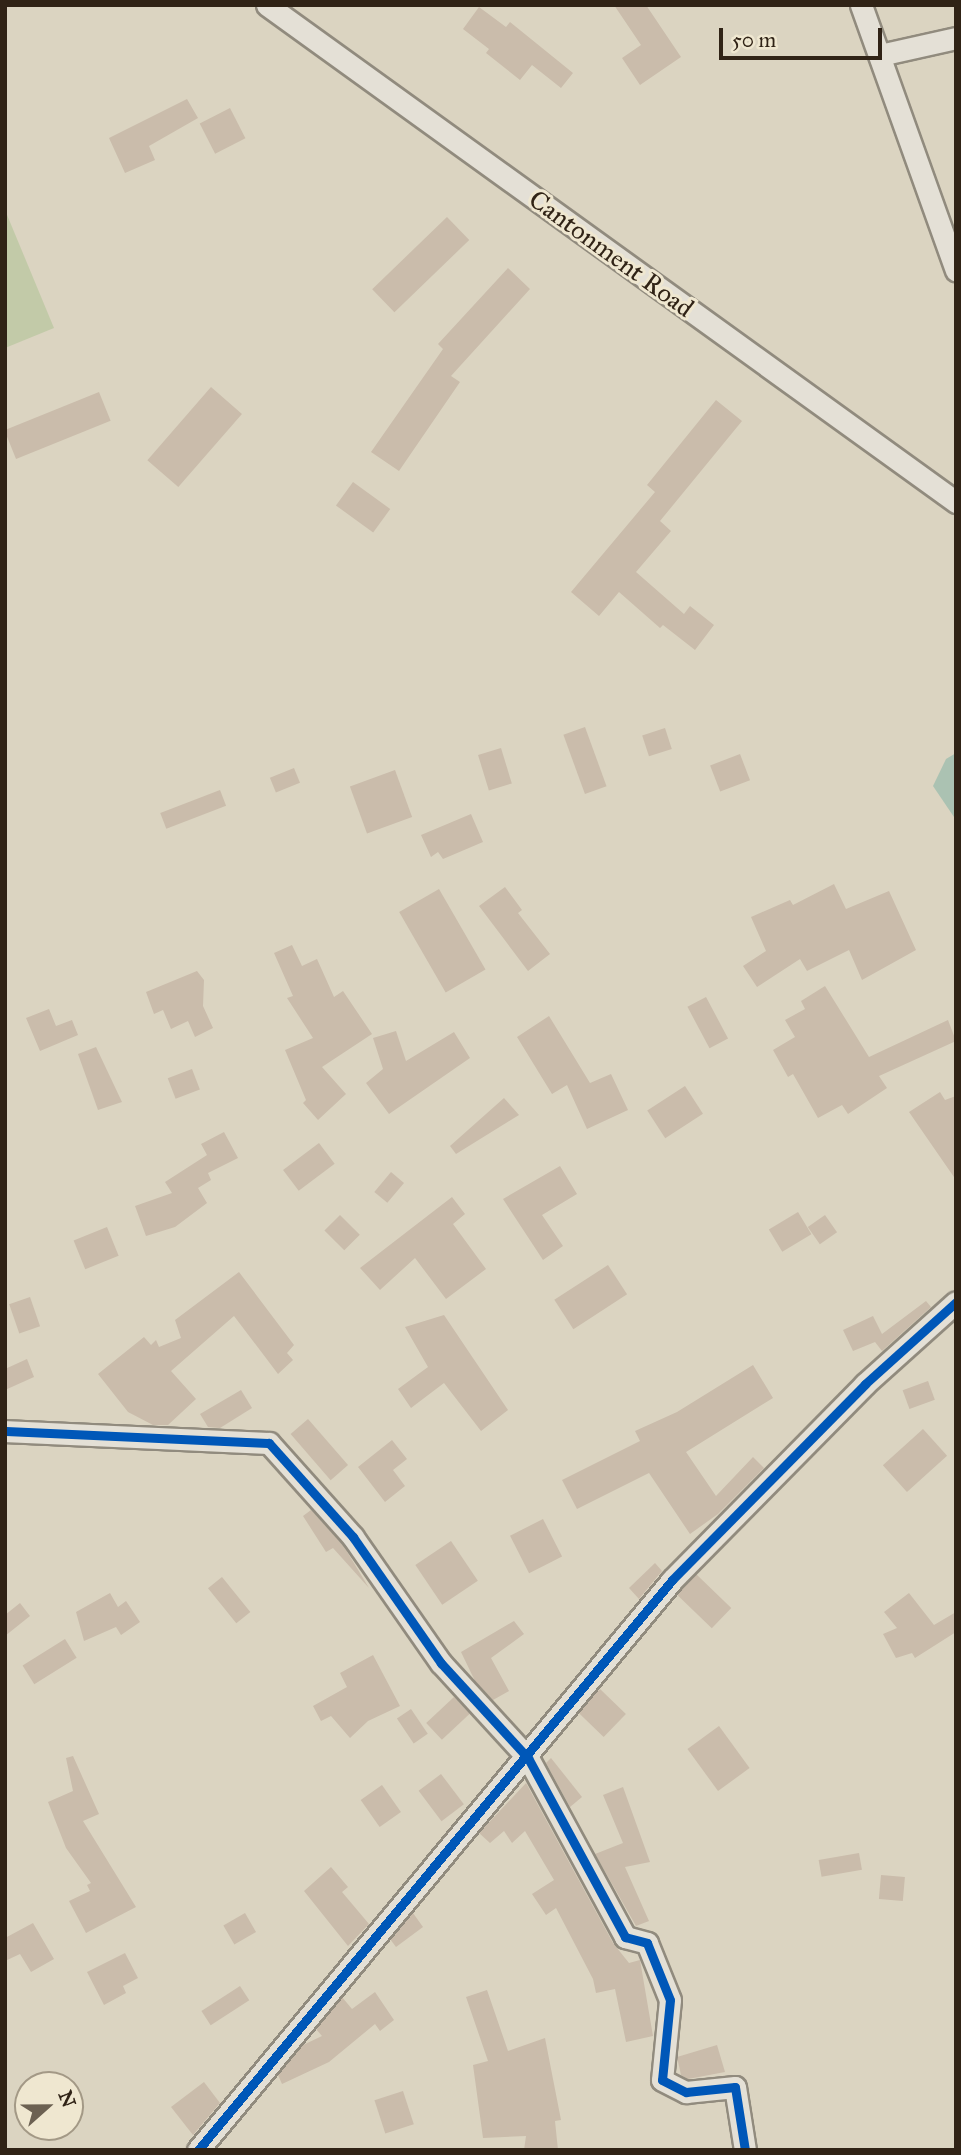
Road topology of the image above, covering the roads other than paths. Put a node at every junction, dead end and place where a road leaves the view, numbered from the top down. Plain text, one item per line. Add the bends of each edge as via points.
1 (267, 5) edge
2 (861, 5) edge
3 (956, 38) edge
4 (880, 55) junction
5 (956, 271) edge
6 (956, 502) edge
7 (956, 1302) edge
8 (5, 1431) edge
9 (528, 1758) junction
10 (198, 2150) edge
11 (746, 2150) edge

1 - 6 street, Cantonment Road
2 - 4 street
3 - 4 street
4 - 5 street
7 - 9 street via 865,1384 672,1580
8 - 9 street via 269,1443 353,1536 441,1663
9 - 10 street
9 - 11 street via 625,1937 648,1943 670,2000 662,2080 686,2092 734,2087

